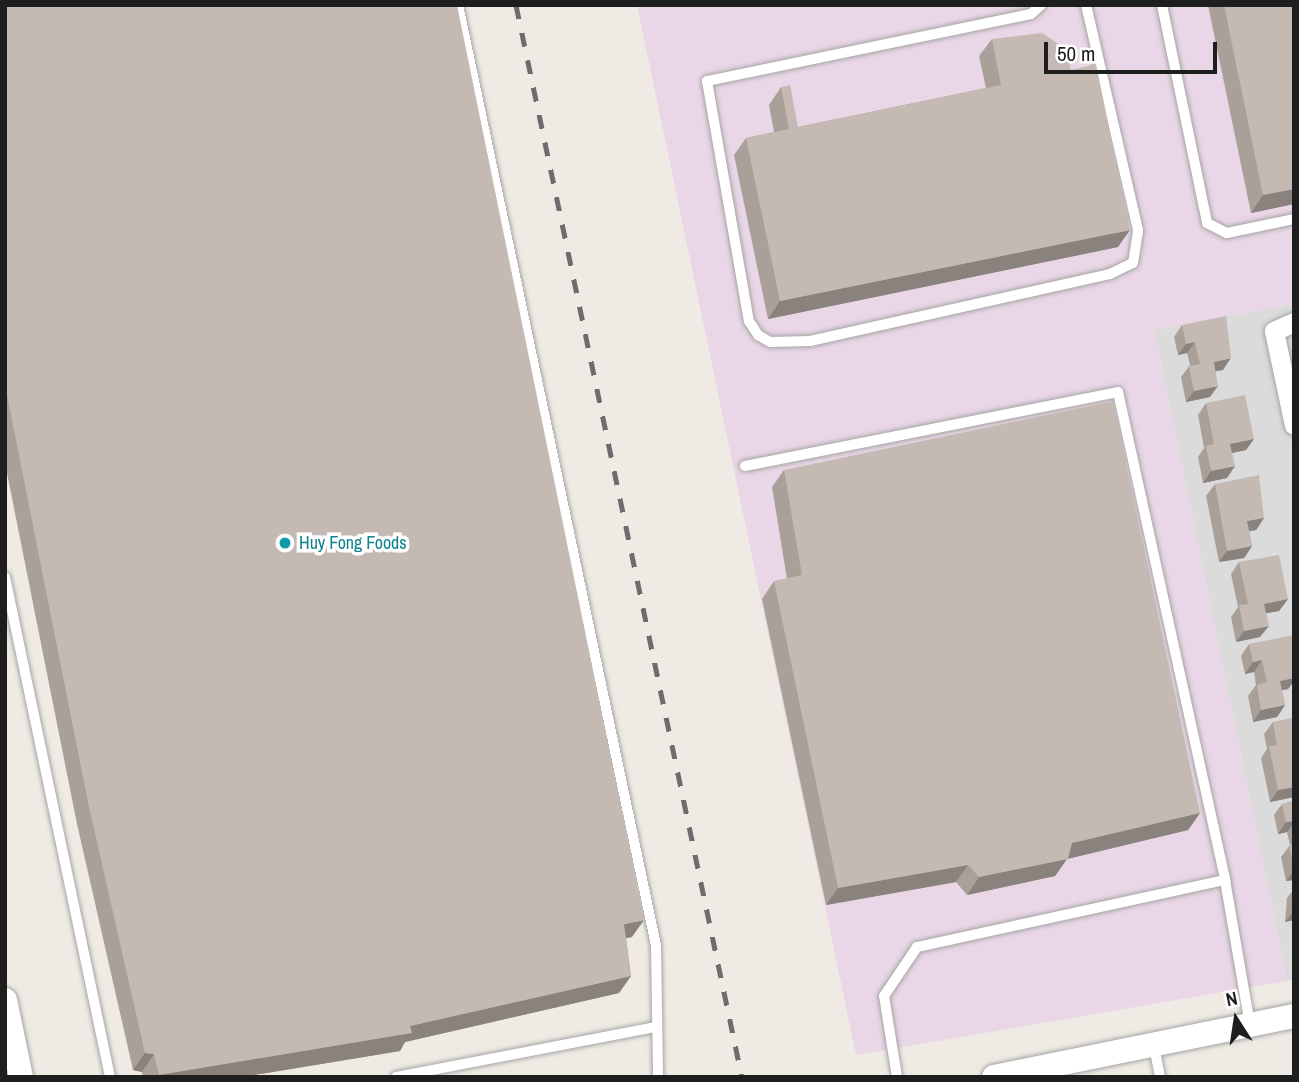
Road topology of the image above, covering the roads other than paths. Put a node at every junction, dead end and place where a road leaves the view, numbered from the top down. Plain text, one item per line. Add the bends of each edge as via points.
1 (458, 5) edge
2 (1041, 5) edge
3 (1086, 5) edge
4 (1162, 5) edge
5 (1294, 219) edge
6 (1287, 324) edge
7 (1294, 425) edge
8 (745, 466) dead end
9 (5, 577) edge
10 (1225, 880) junction
11 (5, 1000) edge
12 (1294, 1016) edge
13 (1250, 1025) junction
14 (655, 1027) junction
15 (1154, 1044) junction
16 (21, 1077) edge
17 (110, 1077) edge
18 (396, 1077) edge
19 (658, 1077) edge
20 (897, 1077) edge
21 (994, 1077) edge
22 (1160, 1077) edge

1 - 14 lane via 656,958
2 - 3 lane via 1031,14 707,81 749,321 758,335 770,342 810,341 1110,274 1133,263 1138,230
4 - 5 lane via 1207,223 1227,233
6 - 7 street via 1275,336
8 - 10 lane via 1118,392
9 - 17 lane
10 - 13 lane
10 - 20 lane via 917,947 884,996
11 - 16 street
12 - 13 street
13 - 15 street
14 - 18 lane
14 - 19 lane
15 - 21 street
15 - 22 lane

